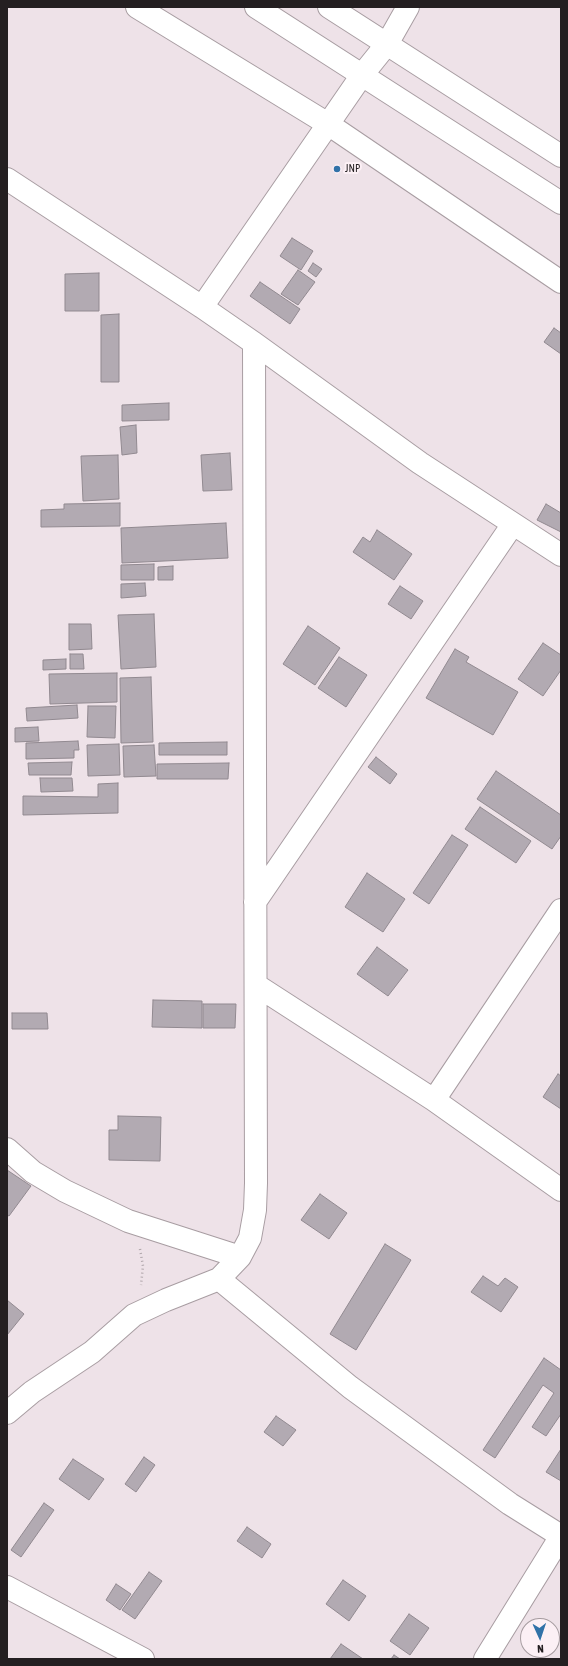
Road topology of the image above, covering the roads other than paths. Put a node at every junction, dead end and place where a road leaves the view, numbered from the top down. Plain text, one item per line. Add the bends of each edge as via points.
1 (137, 7) edge
2 (256, 7) edge
3 (329, 7) edge
4 (408, 7) edge
5 (387, 44) junction
6 (362, 75) junction
7 (328, 124) junction
8 (561, 156) edge
9 (7, 179) edge
10 (561, 202) edge
11 (561, 282) edge
12 (202, 307) junction
13 (254, 343) junction
14 (512, 524) junction
15 (561, 555) edge
16 (255, 902) junction
17 (561, 910) edge
18 (256, 986) junction
19 (434, 1100) junction
20 (7, 1149) edge
21 (561, 1190) edge
22 (240, 1257) junction
23 (219, 1279) junction
24 (7, 1413) edge
25 (561, 1536) edge
26 (7, 1587) edge
27 (143, 1659) edge
28 (485, 1659) edge

1 - 7 street
2 - 6 street
3 - 5 street
4 - 5 street
5 - 6 street
5 - 8 street
6 - 7 street
6 - 10 street
7 - 11 street
7 - 12 street
9 - 12 street
12 - 13 street
13 - 14 street via 414,459
13 - 16 street
14 - 15 street
14 - 16 street
16 - 18 street
17 - 19 street
18 - 19 street
18 - 22 street via 256,1210 250,1238
19 - 21 street
20 - 22 street via 33,1172 65,1191 128,1221
22 - 23 street
23 - 24 street via 134,1315 92,1352 32,1392
23 - 25 street via 350,1388 510,1504
25 - 28 street
26 - 27 street

